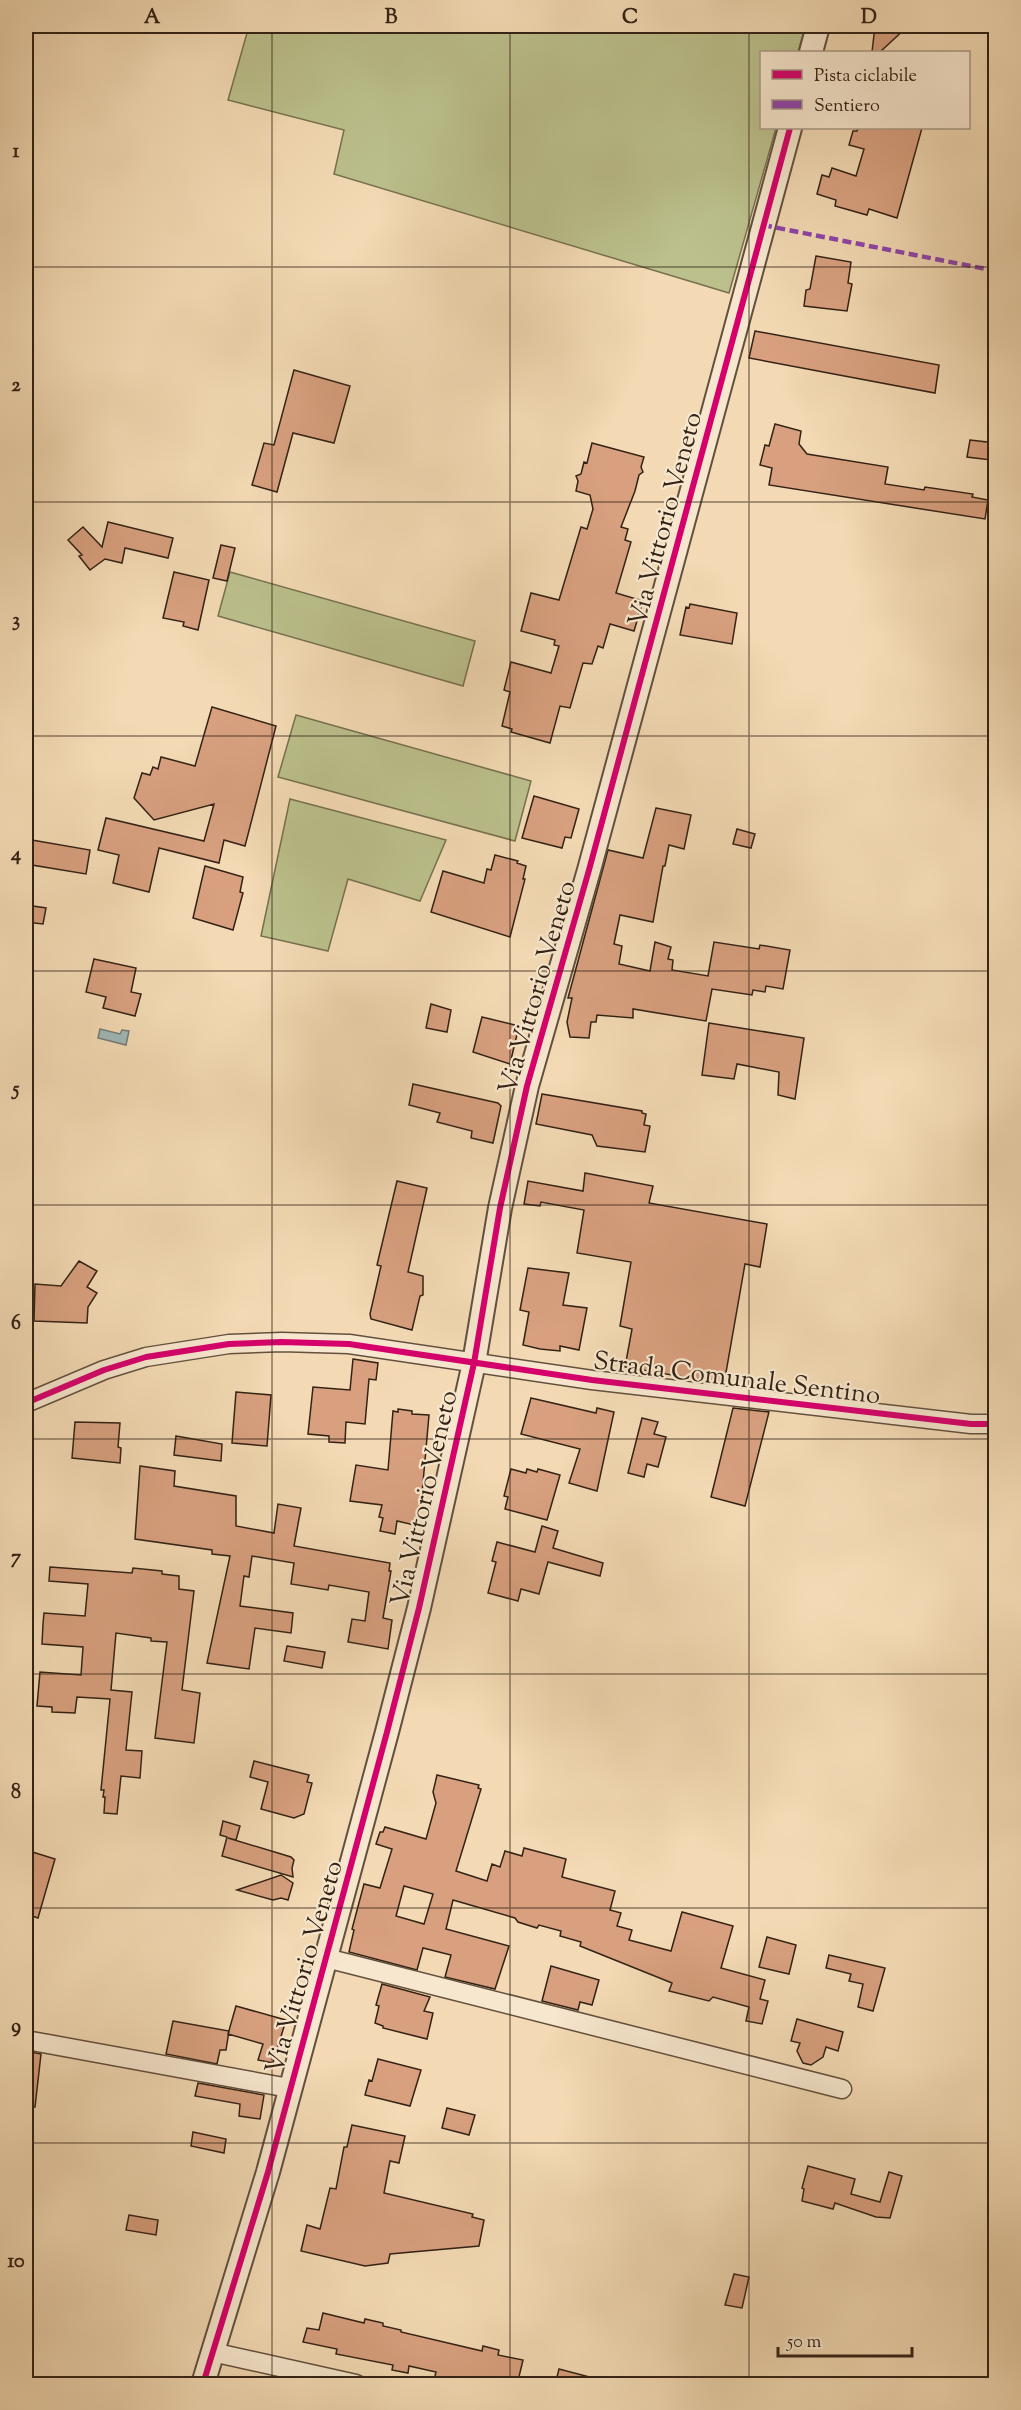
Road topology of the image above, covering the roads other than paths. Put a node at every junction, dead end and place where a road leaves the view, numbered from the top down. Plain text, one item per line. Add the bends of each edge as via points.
1 (818, 26) edge
2 (811, 51) edge
3 (790, 129) edge
4 (474, 1363) junction
5 (26, 1403) edge
6 (996, 1424) edge
7 (326, 1959) junction
8 (26, 2040) edge
9 (289, 2088) junction
10 (842, 2089) dead end
11 (212, 2352) junction
12 (203, 2385) edge
13 (356, 2385) edge

1 - 2 street
3 - 4 street, Via Vittorio Veneto via 527,1086 500,1208
4 - 5 street, Strada Comunale Sentino via 349,1344 229,1344 146,1357
4 - 6 street, Strada Comunale Sentino via 947,1422
4 - 7 street, Via Vittorio Veneto via 419,1608
7 - 9 street, Via Vittorio Veneto
7 - 10 street
8 - 9 street
9 - 11 street, Via Vittorio Veneto via 268,2172
11 - 12 street, Via Vittorio Veneto
11 - 13 street

